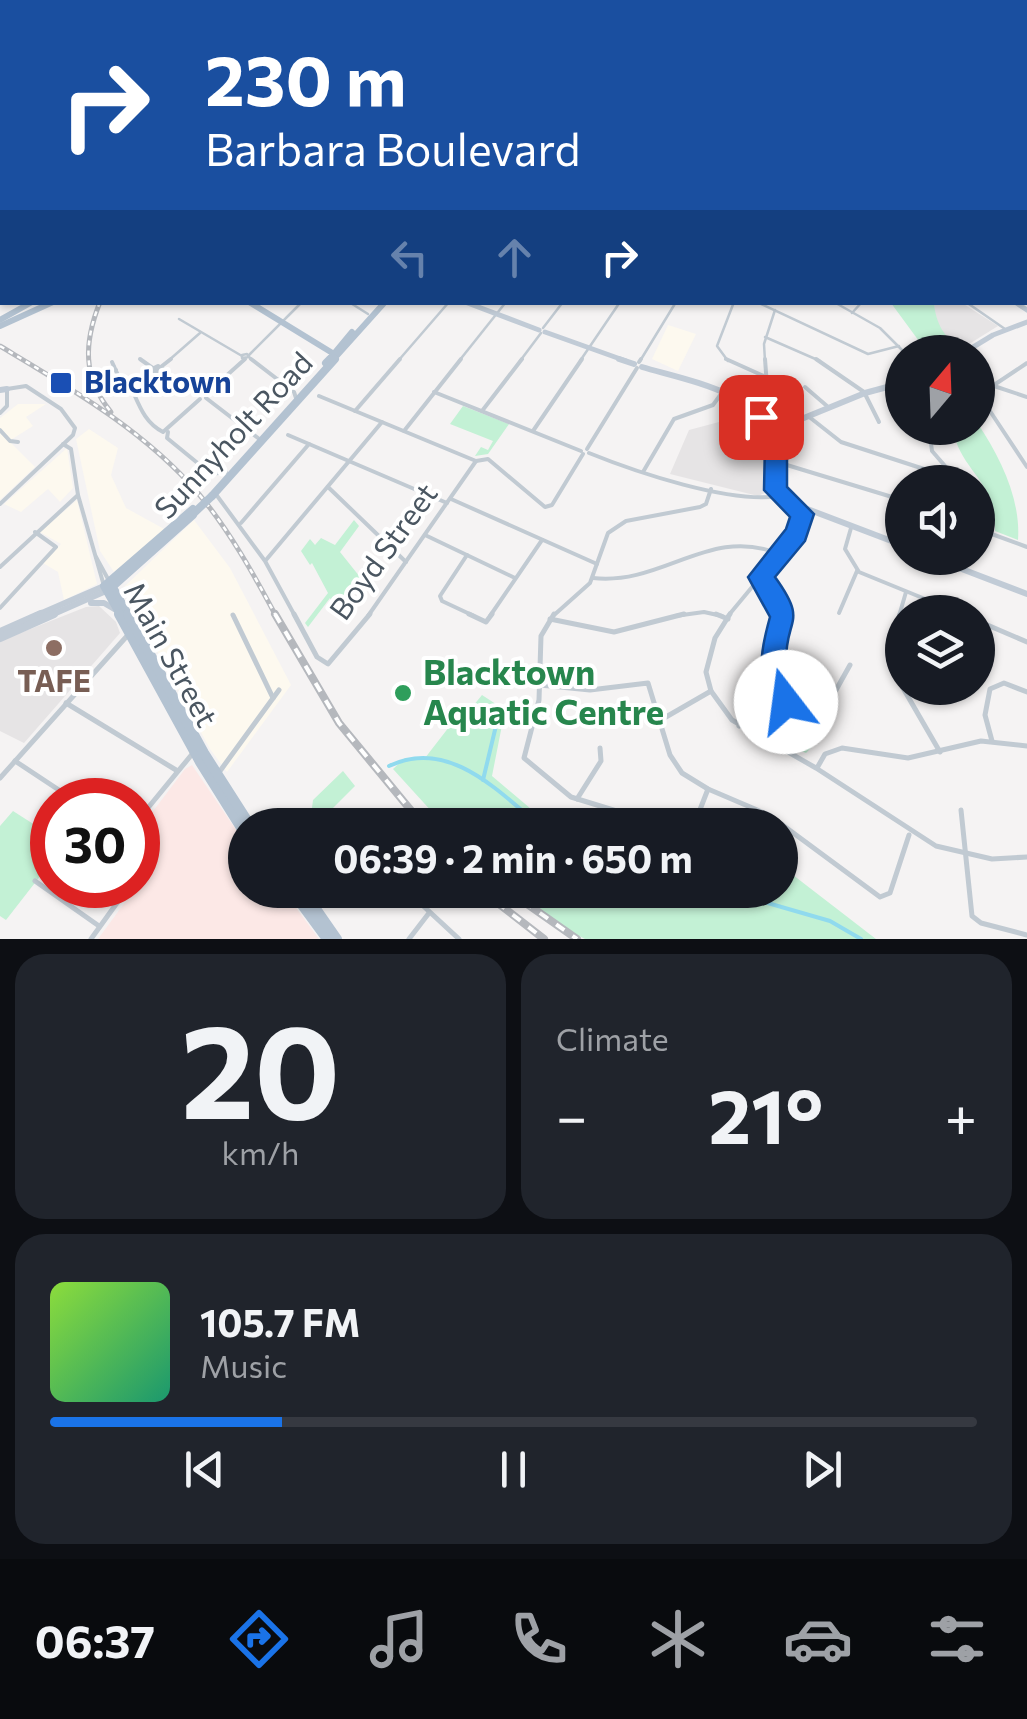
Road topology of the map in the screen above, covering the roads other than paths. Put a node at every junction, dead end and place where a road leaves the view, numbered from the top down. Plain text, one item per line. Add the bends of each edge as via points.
1 (36, 305) edge
2 (255, 305) edge
3 (263, 305) edge
4 (299, 305) edge
5 (354, 305) edge
6 (378, 305) edge
7 (379, 305) edge
8 (446, 305) edge
9 (473, 305) edge
10 (504, 305) edge
11 (561, 305) edge
12 (618, 305) edge
13 (674, 305) edge
14 (733, 305) edge
15 (764, 305) edge
16 (838, 305) edge
17 (860, 305) edge
18 (970, 305) edge
19 (775, 310) junction
20 (368, 314) junction
21 (497, 314) junction
22 (852, 314) junction
23 (179, 319) dead end
24 (285, 319) junction
25 (1027, 322) edge
26 (0, 323) edge
27 (1005, 329) junction
28 (542, 331) junction
29 (202, 332) junction
30 (887, 335) edge
31 (995, 335) edge
32 (765, 338) junction
33 (344, 340) junction
34 (321, 344) junction
35 (590, 347) junction
36 (885, 350) edge
37 (236, 351) joint
38 (336, 354) junction
39 (246, 356) junction
40 (143, 360) dead end
41 (1027, 363) edge
42 (256, 364) joint
43 (639, 365) junction
44 (114, 366) dead end
45 (158, 369) junction
46 (318, 374) junction
47 (170, 376) joint
48 (766, 376) junction
49 (995, 385) edge
50 (287, 386) junction
51 (307, 386) junction
52 (805, 386) dead end
53 (995, 386) edge
54 (885, 388) edge
55 (136, 390) junction
56 (2, 392) edge
57 (434, 392) junction
58 (865, 393) junction
59 (721, 394) junction
60 (203, 396) junction
61 (320, 396) dead end
62 (1027, 397) edge
63 (296, 398) junction
64 (828, 408) junction
65 (753, 410) junction
66 (356, 411) junction
67 (482, 411) junction
68 (0, 414) edge
69 (808, 416) junction
70 (995, 416) edge
71 (382, 422) junction
72 (879, 422) dead end
73 (171, 428) junction
74 (0, 430) edge
75 (404, 431) junction
76 (772, 431) junction
77 (532, 432) junction
78 (288, 435) dead end
79 (258, 438) junction
80 (18, 442) dead end
81 (63, 444) junction
82 (310, 444) junction
83 (585, 452) junction
84 (350, 461) junction
85 (476, 461) junction
86 (776, 462) junction
87 (912, 465) edge
88 (1027, 467) edge
89 (226, 472) junction
90 (643, 472) junction
91 (328, 487) junction
92 (711, 489) junction
93 (211, 494) junction
94 (78, 495) junction
95 (885, 495) edge
96 (778, 496) junction
97 (449, 501) junction
98 (0, 504) edge
99 (803, 512) junction
100 (240, 524) junction
101 (852, 525) junction
102 (35, 532) junction
103 (424, 535) junction
104 (995, 535) edge
105 (885, 538) edge
106 (542, 540) junction
107 (1027, 547) edge
108 (779, 554) junction
109 (467, 555) junction
110 (265, 561) junction
111 (406, 562) junction
112 (598, 564) junction
113 (0, 567) edge
114 (858, 571) junction
115 (978, 575) edge
116 (761, 577) junction
117 (517, 578) junction
118 (593, 578) junction
119 (108, 587) junction
120 (906, 592) junction
121 (1027, 594) edge
122 (905, 595) edge
123 (914, 595) edge
124 (82, 604) junction
125 (0, 608) edge
126 (117, 611) junction
127 (839, 613) dead end
128 (233, 616) dead end
129 (550, 619) junction
130 (728, 619) junction
131 (33, 622) junction
132 (995, 628) edge
133 (131, 632) junction
134 (0, 635) edge
135 (1027, 642) edge
136 (850, 666) dead end
137 (540, 684) junction
138 (279, 690) dead end
139 (711, 691) junction
140 (1027, 692) edge
141 (273, 698) junction
142 (786, 702) junction
143 (66, 703) junction
144 (913, 705) edge
145 (659, 722) junction
146 (738, 726) junction
147 (992, 741) junction
148 (1027, 746) edge
149 (600, 748) dead end
150 (198, 750) junction
151 (940, 752) junction
152 (15, 762) junction
153 (817, 768) junction
154 (176, 770) junction
155 (213, 776) junction
156 (0, 778) edge
157 (40, 778) edge
158 (708, 789) junction
159 (160, 791) edge
160 (577, 799) junction
161 (231, 808) edge
162 (237, 808) edge
163 (606, 808) edge
164 (701, 808) edge
165 (961, 810) dead end
166 (909, 834) junction
167 (968, 854) junction
168 (1027, 857) edge
169 (73, 908) edge
170 (112, 908) edge
171 (304, 908) edge
172 (315, 908) edge
173 (423, 908) edge
174 (428, 913) junction
175 (98, 926) junction
176 (1027, 935) edge
177 (91, 939) edge
178 (327, 939) edge
179 (337, 939) edge
180 (409, 939) edge
181 (459, 939) edge

1 - 26 main road
2 - 24 main road
3 - 24 main road
4 - 24 street
5 - 20 street
6 - 20 main road, Sunnyholt Road
7 - 38 main road, Sunnyholt Road
8 - 66 street
9 - 21 street
10 - 21 street
11 - 28 street
12 - 35 street
13 - 43 street
14 - 48 street via 717,346 729,362
15 - 19 street
16 - 22 street
17 - 22 street
18 - 27 street
19 - 32 street
19 - 36 street via 868,354
20 - 33 main road, Sunnyholt Road
21 - 28 street
21 - 57 street
22 - 30 street
23 - 29 street
24 - 34 main road
24 - 39 street
25 - 27 street
27 - 31 street
28 - 35 street
28 - 67 street
29 - 37 street
29 - 45 street
32 - 48 street
32 - 58 street via 826,364
33 - 34 main road
33 - 38 main road, Sunnyholt Road
34 - 38 main road
34 - 46 main road via 326,356
35 - 43 street
35 - 77 street
37 - 39 street
38 - 46 main road, Sunnyholt Road
38 - 93 main road, Sunnyholt Road
39 - 42 street
39 - 60 street
40 - 45 street
41 - 49 street
42 - 50 street
43 - 59 street
43 - 83 street
44 - 55 street via 122,384
45 - 47 street
45 - 55 street
46 - 51 main road, Sunnyholt Road
47 - 60 street
48 - 65 street
50 - 51 street
50 - 63 street
51 - 63 main road, Sunnyholt Road
52 - 64 street
53 - 62 street
54 - 58 street
55 - 73 street via 140,411 158,431
56 - 68 street via 8,406
56 - 81 street, Main Street via 30,387 61,409 76,428
57 - 67 street
57 - 75 street
58 - 64 street
58 - 72 street
59 - 65 street
59 - 90 street via 713,405 674,420
60 - 73 street
60 - 79 street
61 - 66 street
63 - 79 main road, Sunnyholt Road
64 - 69 street
65 - 76 street
66 - 71 street
67 - 77 street
69 - 76 street
69 - 87 street via 841,442
70 - 88 street
71 - 75 street
71 - 84 street
73 - 89 street via 168,438 212,474
74 - 80 street
75 - 85 street
76 - 86 street
77 - 83 street
78 - 82 street
79 - 89 main road, Sunnyholt Road
81 - 94 street, Main Street via 72,449
81 - 98 street
82 - 84 street
82 - 100 street
83 - 85 street via 547,508 488,459
83 - 90 street
84 - 91 street
84 - 97 street
85 - 97 street, Boyd Street
86 - 95 street
86 - 96 street
89 - 93 main road, Sunnyholt Road
90 - 92 street
91 - 110 street
91 - 111 street
92 - 96 street via 760,501
92 - 112 street via 700,507 616,526
93 - 100 street
93 - 119 main road, Sunnyholt Road, bridge
94 - 102 street
94 - 119 street, Main Street
96 - 99 street
97 - 103 street, Boyd Street
97 - 106 street
99 - 101 street
99 - 108 street
100 - 110 street
101 - 105 street
101 - 114 street via 845,549
102 - 113 street
102 - 125 street via 56,547
103 - 109 street
103 - 111 street, Boyd Street
104 - 107 street
106 - 112 street
106 - 117 street
108 - 116 street
108 - 118 street via 750,543 670,562 624,582
109 - 117 street
109 - 117 street via 440,596 480,623 489,620
110 - 111 street, Boyd Street via 325,664 333,662
112 - 118 street
114 - 120 street
114 - 127 street
115 - 121 street
116 - 130 street
116 - 142 street via 781,606 772,657
118 - 129 street
119 - 124 street
119 - 126 main road, Main Street
119 - 131 street
119 - 150 main road, Main Street
120 - 122 street
120 - 123 street
124 - 126 street via 104,603
124 - 131 street
126 - 133 main road, Main Street
128 - 141 street
129 - 130 street via 601,632 696,610
129 - 137 street via 538,644
130 - 139 street via 708,651
131 - 134 street
132 - 135 street
133 - 143 street
133 - 150 main road, Main Street
136 - 142 street via 829,694
137 - 145 street via 590,690 648,683
137 - 160 street via 526,761
138 - 141 street
139 - 145 street
139 - 146 street
140 - 147 street via 1004,683 990,689 985,715
141 - 155 street
142 - 146 street via 754,708
143 - 152 street
143 - 154 street
144 - 151 street
145 - 158 street via 675,765
146 - 153 street
147 - 148 street
147 - 151 street
149 - 160 street via 601,760
150 - 154 street
150 - 155 main road, Main Street
151 - 153 street via 908,758 837,748
152 - 156 street
152 - 157 street
153 - 166 street
154 - 159 street
155 - 161 main road
155 - 162 main road
158 - 164 street
158 - 166 street via 770,815 880,896 890,893
160 - 163 street
165 - 167 street
166 - 167 street
167 - 168 street
167 - 176 street via 972,916
169 - 175 street
170 - 175 street
171 - 178 main road
172 - 179 main road
173 - 174 street
174 - 180 street
174 - 181 street
175 - 177 street

